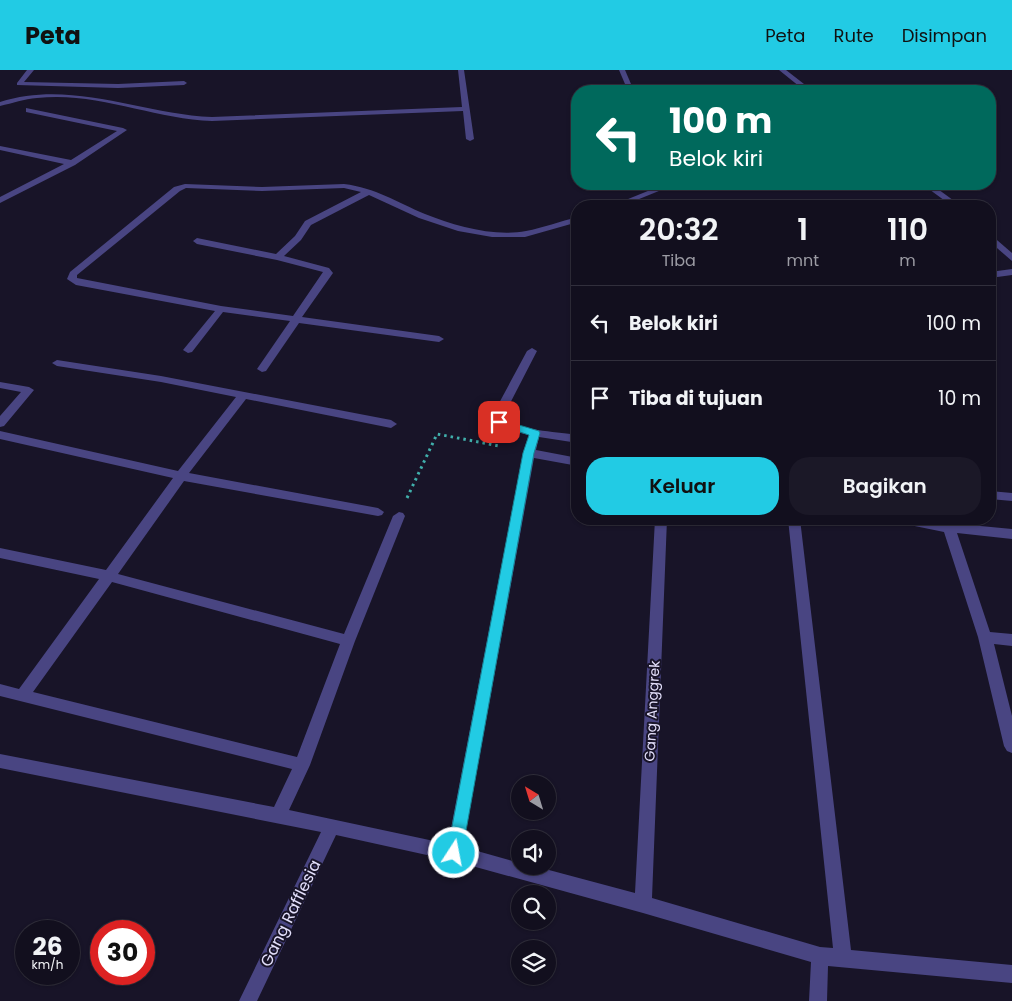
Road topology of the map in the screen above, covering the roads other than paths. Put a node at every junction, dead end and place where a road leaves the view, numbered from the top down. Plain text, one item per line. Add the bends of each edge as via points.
1 (31, 70) edge
2 (461, 70) edge
3 (622, 70) edge
4 (782, 70) edge
5 (184, 84) dead end
6 (628, 85) edge
7 (801, 85) edge
8 (0, 104) edge
9 (467, 109) junction
10 (29, 110) dead end
11 (470, 138) dead end
12 (0, 148) edge
13 (72, 163) junction
14 (656, 190) edge
15 (934, 190) edge
16 (370, 192) junction
17 (0, 200) edge
18 (631, 200) edge
19 (949, 200) edge
20 (571, 221) edge
21 (197, 242) dead end
22 (996, 243) edge
23 (278, 257) junction
24 (1012, 258) edge
25 (1012, 272) edge
26 (996, 274) edge
27 (220, 310) junction
28 (297, 320) junction
29 (439, 339) dead end
30 (188, 350) dead end
31 (532, 351) dead end
32 (56, 363) dead end
33 (262, 369) dead end
34 (0, 385) edge
35 (243, 396) junction
36 (0, 422) edge
37 (391, 424) dead end
38 (535, 433) junction
39 (0, 435) edge
40 (571, 438) edge
41 (529, 453) junction
42 (571, 461) edge
43 (180, 476) junction
44 (996, 496) edge
45 (1012, 497) edge
46 (378, 512) dead end
47 (399, 516) road end
48 (661, 525) edge
49 (795, 525) edge
50 (933, 525) edge
51 (950, 528) junction
52 (1012, 534) edge
53 (0, 554) edge
54 (108, 576) junction
55 (985, 637) junction
56 (1012, 640) edge
57 (348, 641) junction
58 (0, 690) edge
59 (23, 695) junction
60 (1012, 746) edge
61 (0, 761) edge
62 (302, 765) junction
63 (278, 815) junction
64 (332, 826) junction
65 (454, 853) junction
66 (642, 904) junction
67 (820, 956) junction
68 (843, 958) junction
69 (1012, 974) edge
70 (248, 1001) edge
71 (818, 1001) edge

1 - 5 street via 19,84
2 - 9 street
3 - 6 street
4 - 7 street
8 - 9 street via 41,94 210,120
9 - 11 street
10 - 13 street via 124,130
12 - 13 street
13 - 17 street
14 - 18 street
15 - 19 street
16 - 20 street via 422,216 476,233 525,234
16 - 23 street via 308,223
16 - 27 street via 344,186 278,189 181,187 73,274 72,279 76,282
21 - 23 street
22 - 24 street
23 - 28 street via 328,273
25 - 26 street
27 - 28 street
27 - 30 street
28 - 29 street
28 - 33 street
31 - 38 street via 497,418 504,425
32 - 35 street
34 - 36 street via 29,390
35 - 37 street
35 - 43 street
38 - 40 street
38 - 41 street
39 - 43 street
41 - 42 street
41 - 65 street
43 - 46 street
43 - 54 street
44 - 45 street
47 - 57 street
48 - 66 street, Gang Anggrek
49 - 68 street
50 - 51 street
51 - 52 street
51 - 55 street
53 - 54 street
54 - 57 street
54 - 59 street
55 - 56 street
55 - 60 street
57 - 62 street
58 - 59 street
59 - 62 street
61 - 63 street
62 - 63 street
63 - 64 street
64 - 65 street
64 - 70 street, Gang Rafflesia
65 - 66 street
66 - 67 street
67 - 68 street
67 - 71 street
68 - 69 street

